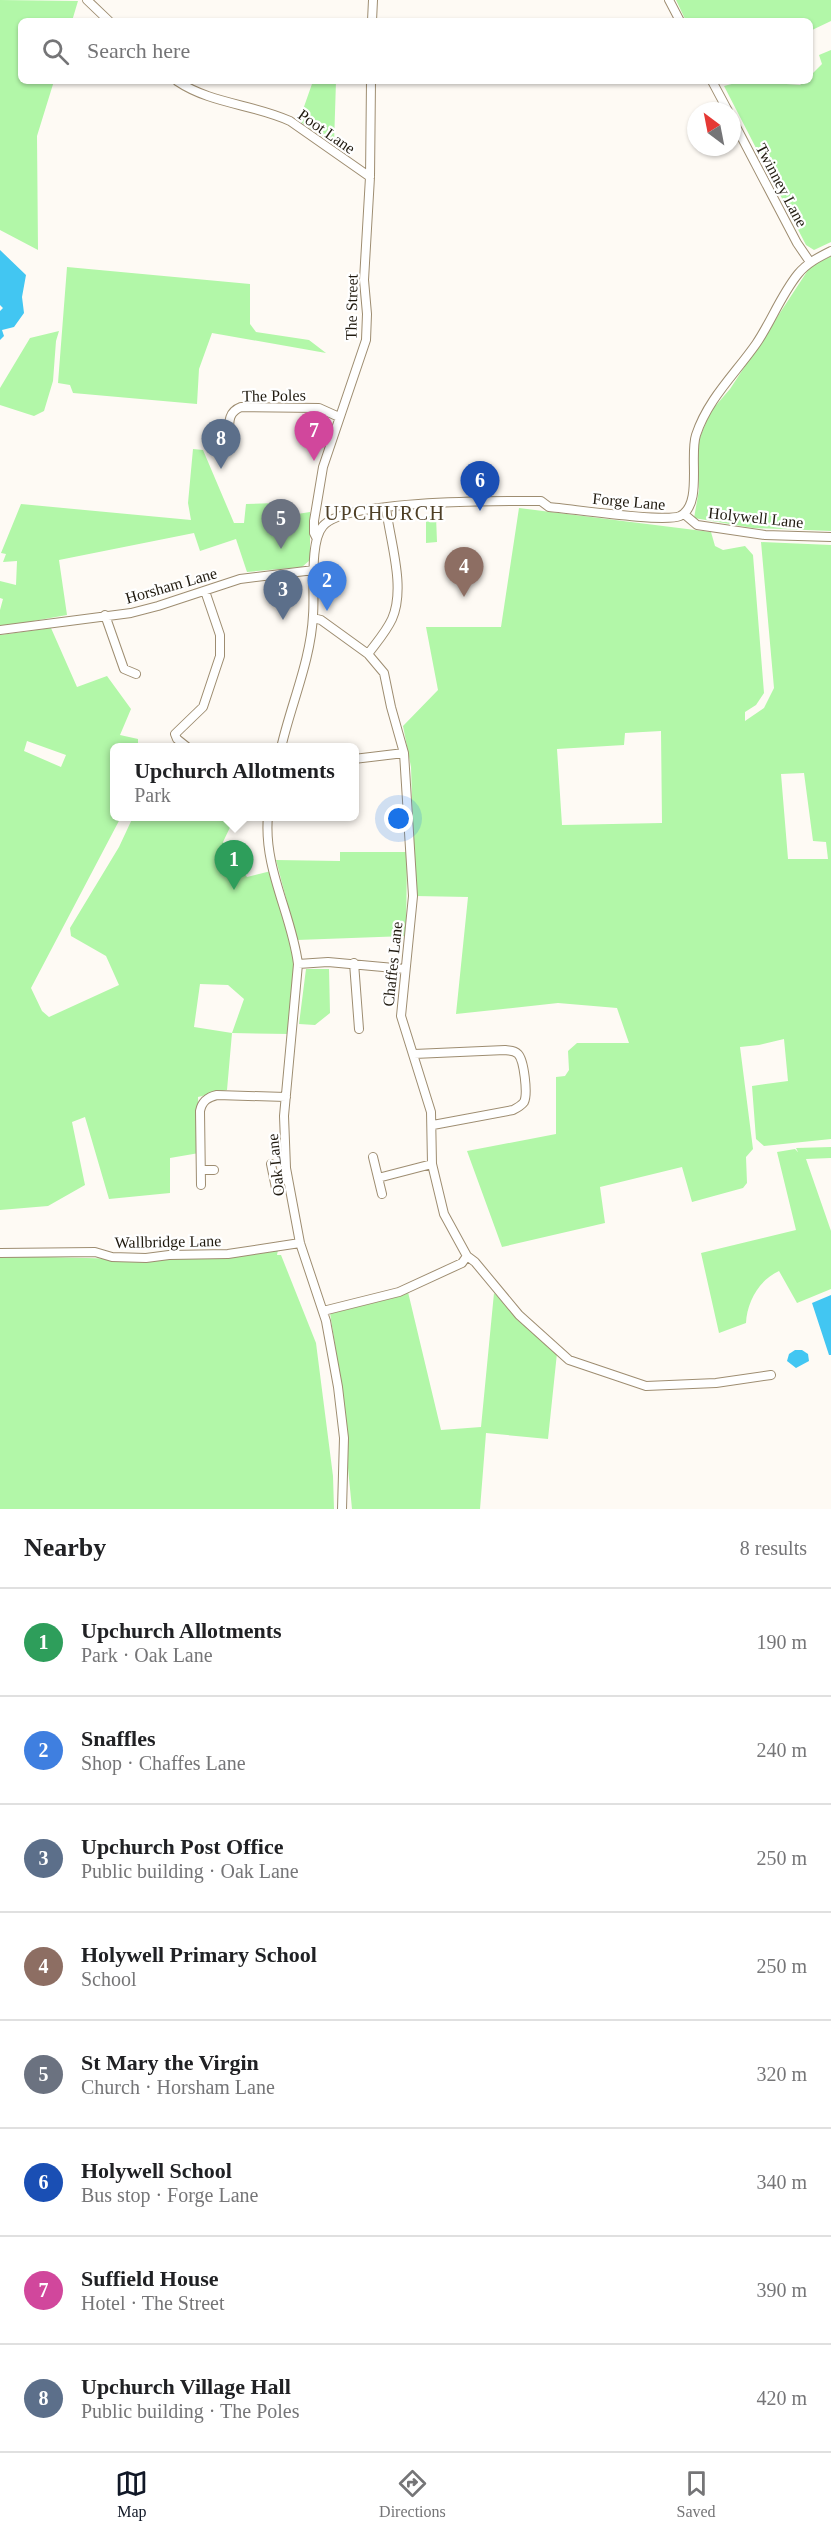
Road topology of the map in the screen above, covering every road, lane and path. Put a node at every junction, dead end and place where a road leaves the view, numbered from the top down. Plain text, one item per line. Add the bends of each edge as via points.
1 (87, 0) edge
2 (373, 0) edge
3 (669, 0) edge
4 (107, 18) edge
5 (372, 18) edge
6 (678, 18) edge
7 (181, 84) edge
8 (371, 84) edge
9 (714, 84) edge
10 (723, 102) edge
11 (741, 136) edge
12 (370, 177) junction
13 (831, 251) edge
14 (810, 262) junction
15 (339, 417) junction
16 (230, 435) dead end
17 (386, 508) junction
18 (684, 514) junction
19 (316, 516) junction
20 (324, 525) junction
21 (316, 537) junction
22 (831, 537) edge
23 (315, 570) junction
24 (205, 591) junction
25 (105, 615) junction
26 (313, 618) junction
27 (0, 630) edge
28 (368, 654) junction
29 (136, 674) dead end
30 (182, 743) edge
31 (282, 743) edge
32 (404, 753) junction
33 (359, 758) edge
34 (268, 821) edge
35 (354, 963) junction
36 (298, 964) junction
37 (405, 969) junction
38 (359, 1029) dead end
39 (414, 1054) junction
40 (286, 1097) junction
41 (433, 1125) junction
42 (373, 1157) dead end
43 (271, 1164) dead end
44 (432, 1164) junction
45 (202, 1170) junction
46 (214, 1170) dead end
47 (287, 1173) junction
48 (273, 1176) junction
49 (378, 1178) junction
50 (201, 1185) dead end
51 (276, 1188) dead end
52 (382, 1194) dead end
53 (300, 1243) junction
54 (0, 1253) edge
55 (467, 1256) junction
56 (323, 1311) junction
57 (771, 1375) dead end
58 (342, 1509) edge

1 - 4 street
2 - 5 street
3 - 6 street
7 - 12 street, Poot Lane via 215,99 290,121
8 - 12 street, Poot Lane
9 - 10 street
11 - 14 street, Twinney Lane
12 - 15 street, The Street via 364,280 366,340
13 - 14 street, Forge Lane
14 - 18 street, Forge Lane via 798,274 756,344 704,417 693,450 693,499
15 - 16 street, The Poles via 319,408 242,407 231,414
15 - 19 street, The Street via 323,467
17 - 18 street, Forge Lane via 458,501 542,501 549,507 648,518
17 - 20 street, Forge Lane via 332,519
17 - 28 street via 398,601 391,622
18 - 22 street, Holywell Lane via 697,525 765,535
19 - 20 street
19 - 21 street, The Street
20 - 21 street
21 - 23 street
23 - 24 street, Horsham Lane via 240,579
23 - 26 street
24 - 25 street, Horsham Lane via 142,610
24 - 30 street via 220,632 221,651 203,706 176,734
25 - 27 street, Horsham Lane
25 - 29 street via 124,669
26 - 28 street, Chaffes Lane
26 - 31 street via 304,667
28 - 32 street, Chaffes Lane via 384,673
32 - 33 street
32 - 37 street, Chaffes Lane via 412,896
34 - 36 street, Oak Lane via 272,863
35 - 36 street
35 - 37 street
35 - 38 street
36 - 40 street, Oak Lane
37 - 39 street, Chaffes Lane via 400,1016
39 - 41 street, Chaffes Lane
39 - 41 street via 505,1050 518,1054 523,1064 526,1097 519,1107
40 - 45 street via 217,1095 206,1100 200,1112
40 - 47 street, Oak Lane
41 - 44 street, Chaffes Lane
42 - 49 street
43 - 48 street
44 - 49 street
44 - 55 street, Chaffes Lane via 444,1214
45 - 46 street
45 - 50 street
47 - 48 street
47 - 53 street, Oak Lane
48 - 51 street
49 - 52 street
53 - 54 street, Wallbridge Lane via 228,1254 146,1258 95,1252
53 - 56 street, Oak Lane
55 - 56 street via 462,1263 399,1292
55 - 57 street, Chaffes Lane via 519,1315 569,1360 646,1386 717,1383
56 - 58 street, Oak Lane via 342,1420

